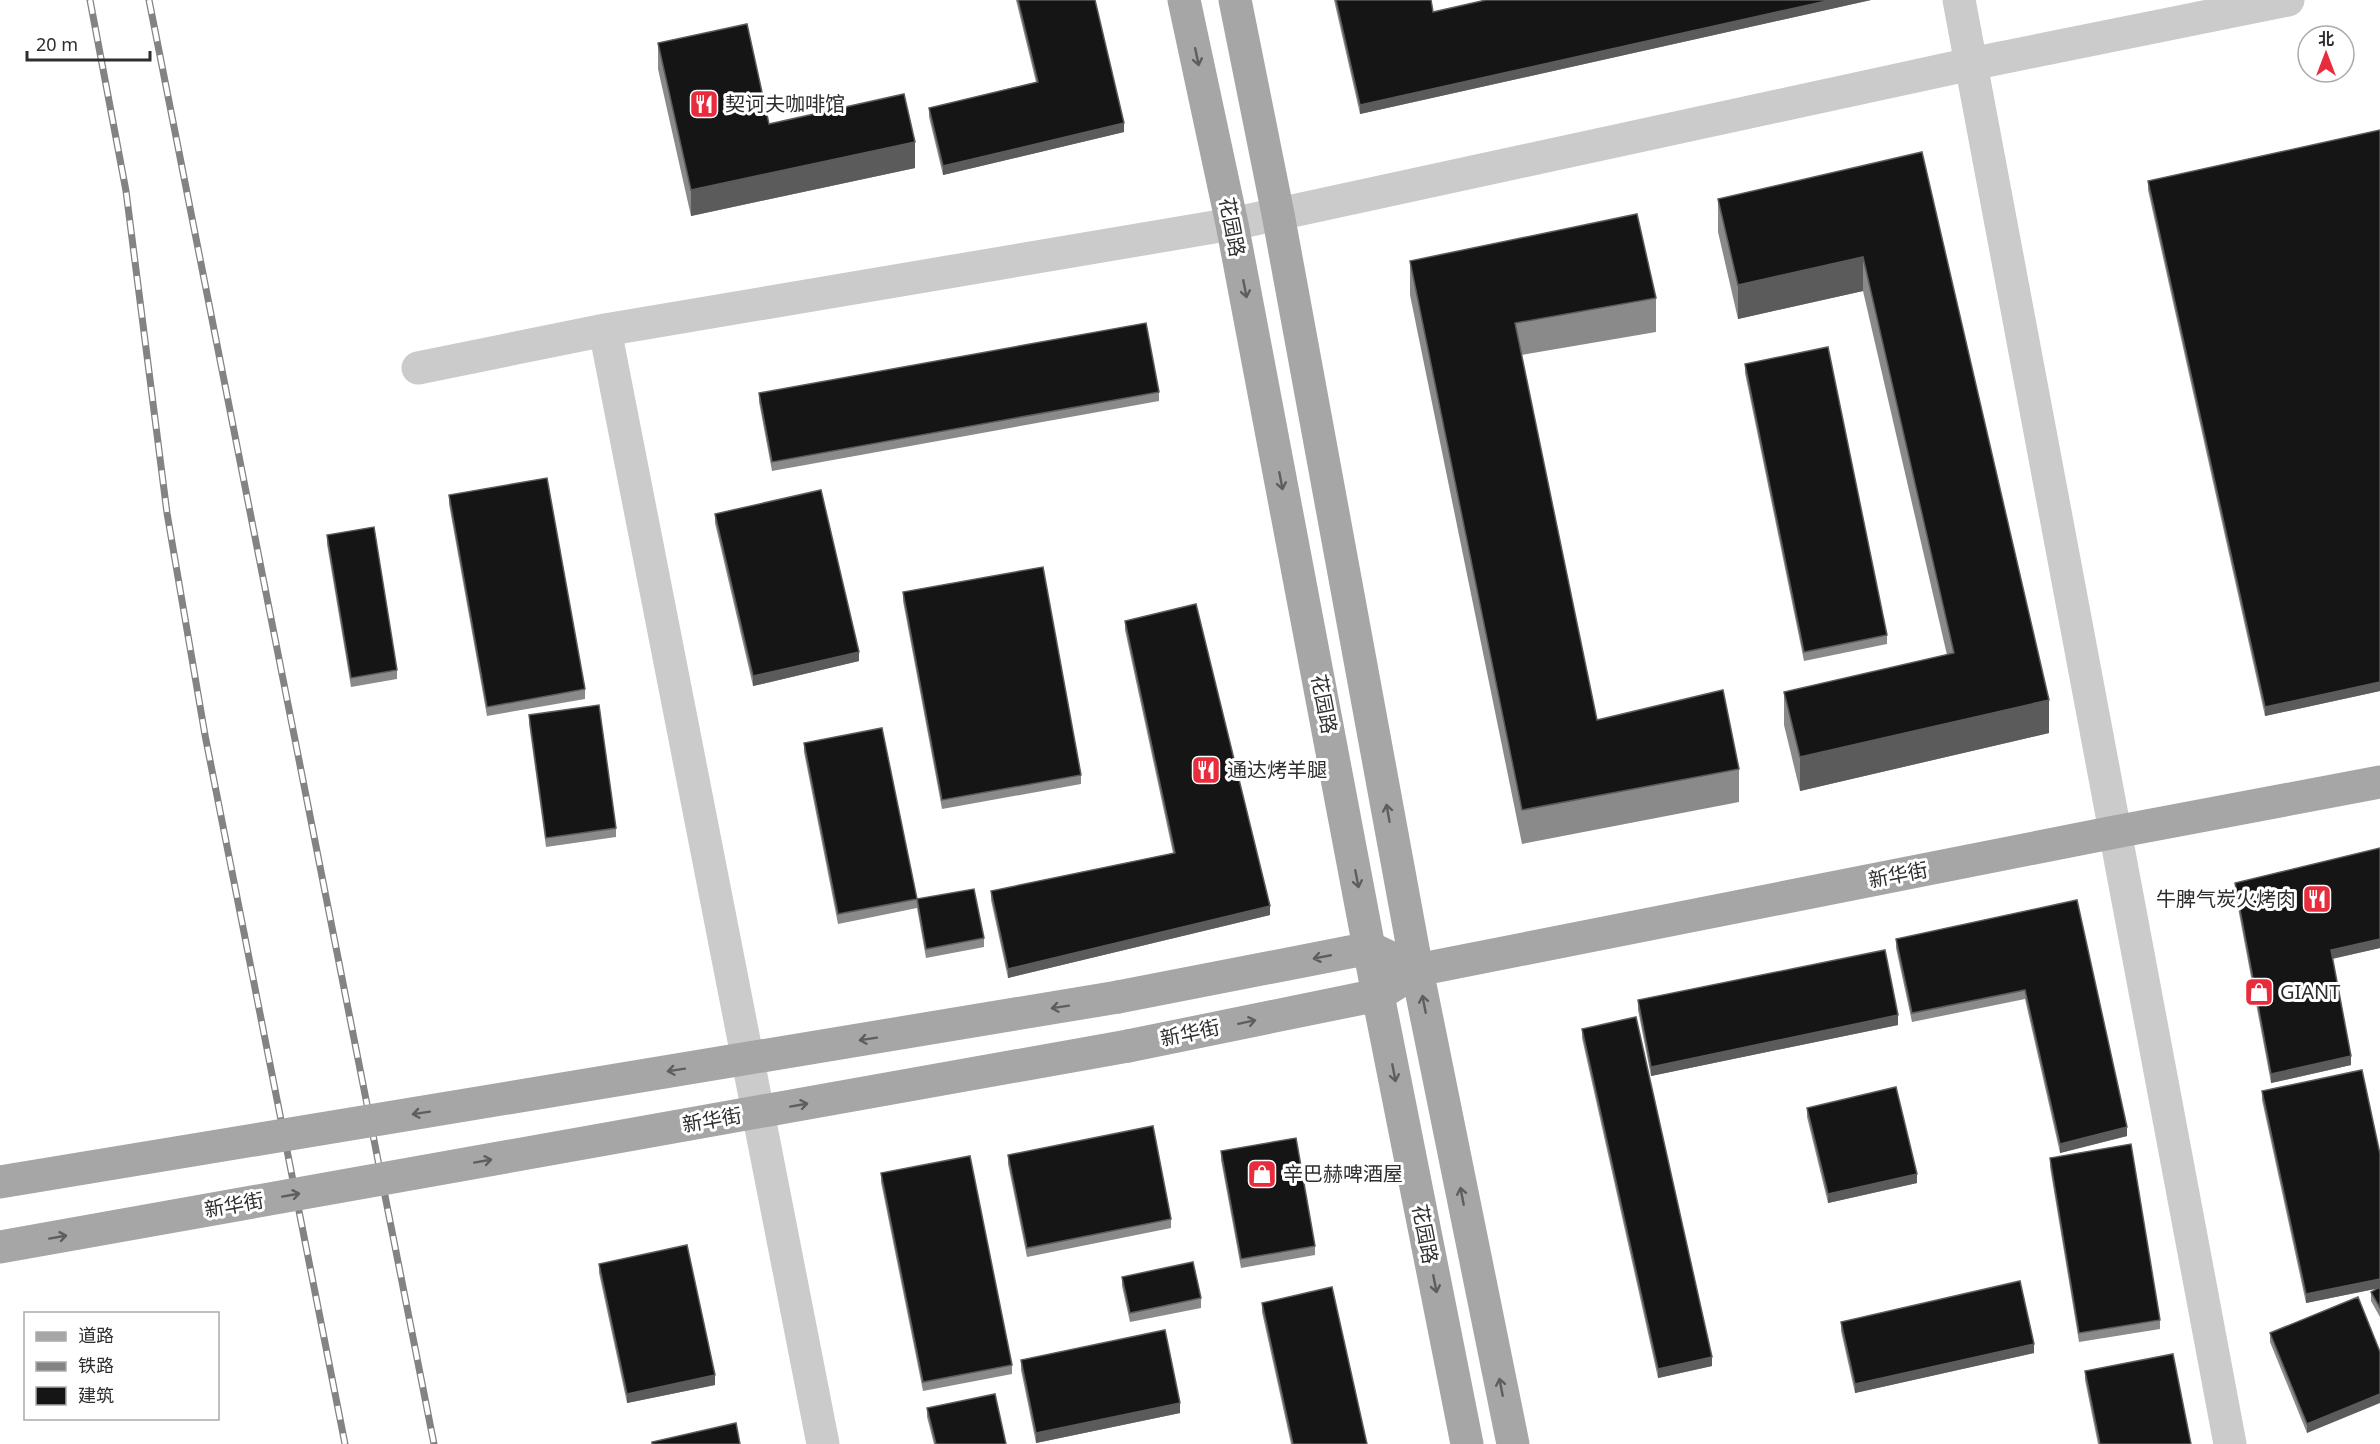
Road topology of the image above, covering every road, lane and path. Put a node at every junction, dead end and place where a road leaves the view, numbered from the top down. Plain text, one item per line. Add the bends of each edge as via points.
1 (1184, 0) edge
2 (1235, 0) edge
3 (1959, 0) edge
4 (2288, 0) edge
5 (1971, 64) junction
6 (1278, 214) junction
7 (1232, 224) junction
8 (605, 330) junction
9 (418, 368) dead end
10 (2380, 782) edge
11 (2115, 832) junction
12 (1370, 948) junction
13 (1417, 970) junction
14 (1378, 994) junction
15 (0, 1182) edge
16 (0, 1247) edge
17 (823, 1444) edge
18 (1467, 1444) edge
19 (1513, 1444) edge
20 (2230, 1444) edge

1 -> 7 main road, 花园路
2 - 6 main road
3 - 5 street
4 - 5 street
5 - 6 street
5 - 11 street
6 - 7 street
13 -> 6 main road
7 - 8 street
7 -> 12 main road, 花园路
8 - 9 street
8 - 17 street
10 - 11 main road, 新华街
11 - 13 main road, 新华街
11 - 20 street
12 - 13 main road
12 - 14 main road, 花园路
12 -> 15 main road, bridge via 1118,997
13 - 14 main road, 新华街
19 -> 13 main road
16 -> 14 main road, 新华街, bridge via 1128,1046
14 -> 18 main road, 花园路

